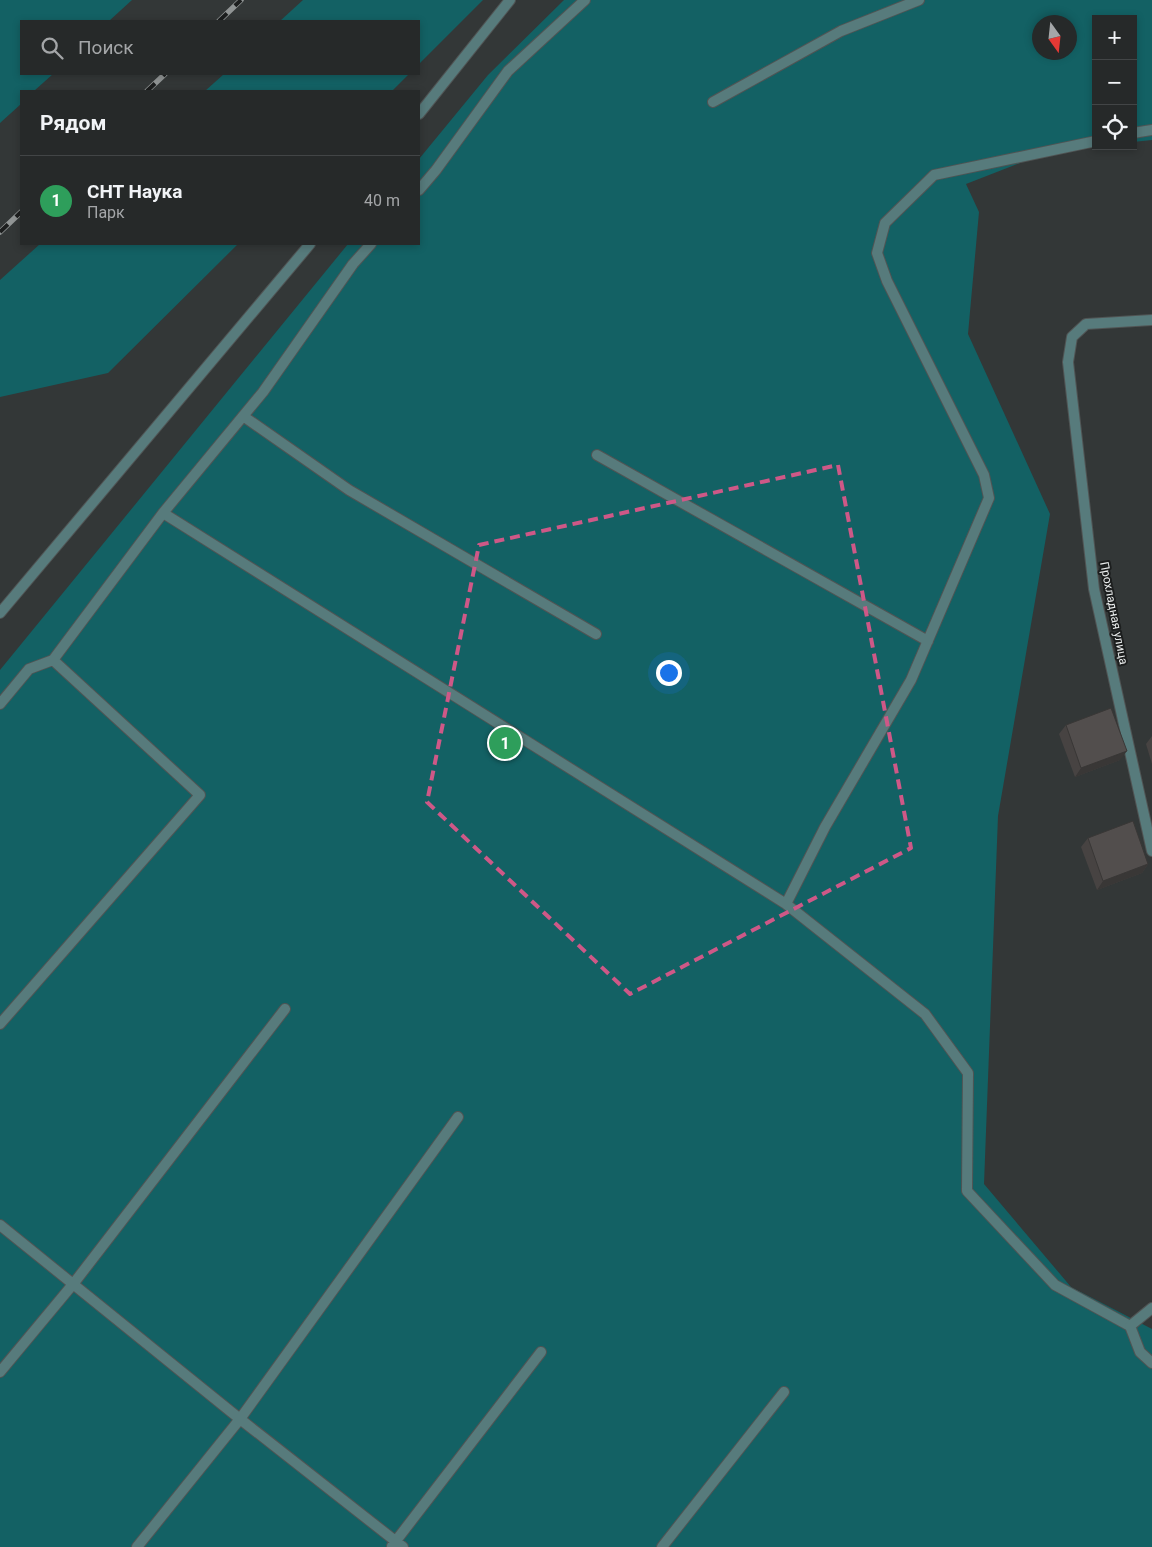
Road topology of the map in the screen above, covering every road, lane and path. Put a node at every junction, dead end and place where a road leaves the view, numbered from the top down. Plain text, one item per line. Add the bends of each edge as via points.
1 (510, 0) edge
2 (585, 0) edge
3 (919, 0) edge
4 (713, 102) dead end
5 (420, 113) edge
6 (1152, 130) edge
7 (1137, 132) edge
8 (1092, 142) edge
9 (420, 189) edge
10 (309, 245) edge
11 (370, 245) edge
12 (1152, 320) edge
13 (243, 416) junction
14 (597, 456) dead end
15 (163, 513) junction
16 (0, 613) edge
17 (596, 634) dead end
18 (928, 641) junction
19 (53, 660) junction
20 (0, 704) edge
21 (1152, 851) edge
22 (786, 904) junction
23 (285, 1009) dead end
24 (0, 1024) edge
25 (458, 1117) dead end
26 (0, 1225) edge
27 (74, 1283) junction
28 (1152, 1308) edge
29 (1130, 1326) junction
30 (540, 1352) dead end
31 (1152, 1363) edge
32 (0, 1372) edge
33 (784, 1392) dead end
34 (240, 1419) junction
35 (396, 1545) edge
36 (137, 1547) edge
37 (662, 1547) edge

1 - 5 street
2 - 9 street via 508,70
3 - 4 street via 841,31
6 - 7 street
8 - 18 street via 934,175 886,222 877,252 887,281 984,475 989,498
10 - 16 street
11 - 13 street
12 - 21 street, Прохладная улица via 1086,324 1072,337 1068,362 1094,589
13 - 15 street
13 - 17 street via 349,490
14 - 18 street
15 - 19 street
15 - 22 street
18 - 22 street via 911,680 825,827
19 - 20 street via 29,669
19 - 24 street via 200,795
22 - 29 street via 925,1014 968,1073 967,1191 1055,1285
23 - 27 street
25 - 34 street
26 - 27 street
27 - 32 street
27 - 34 street
28 - 29 street
29 - 31 street via 1140,1352
30 - 35 street
33 - 37 street
34 - 35 street
34 - 36 street

